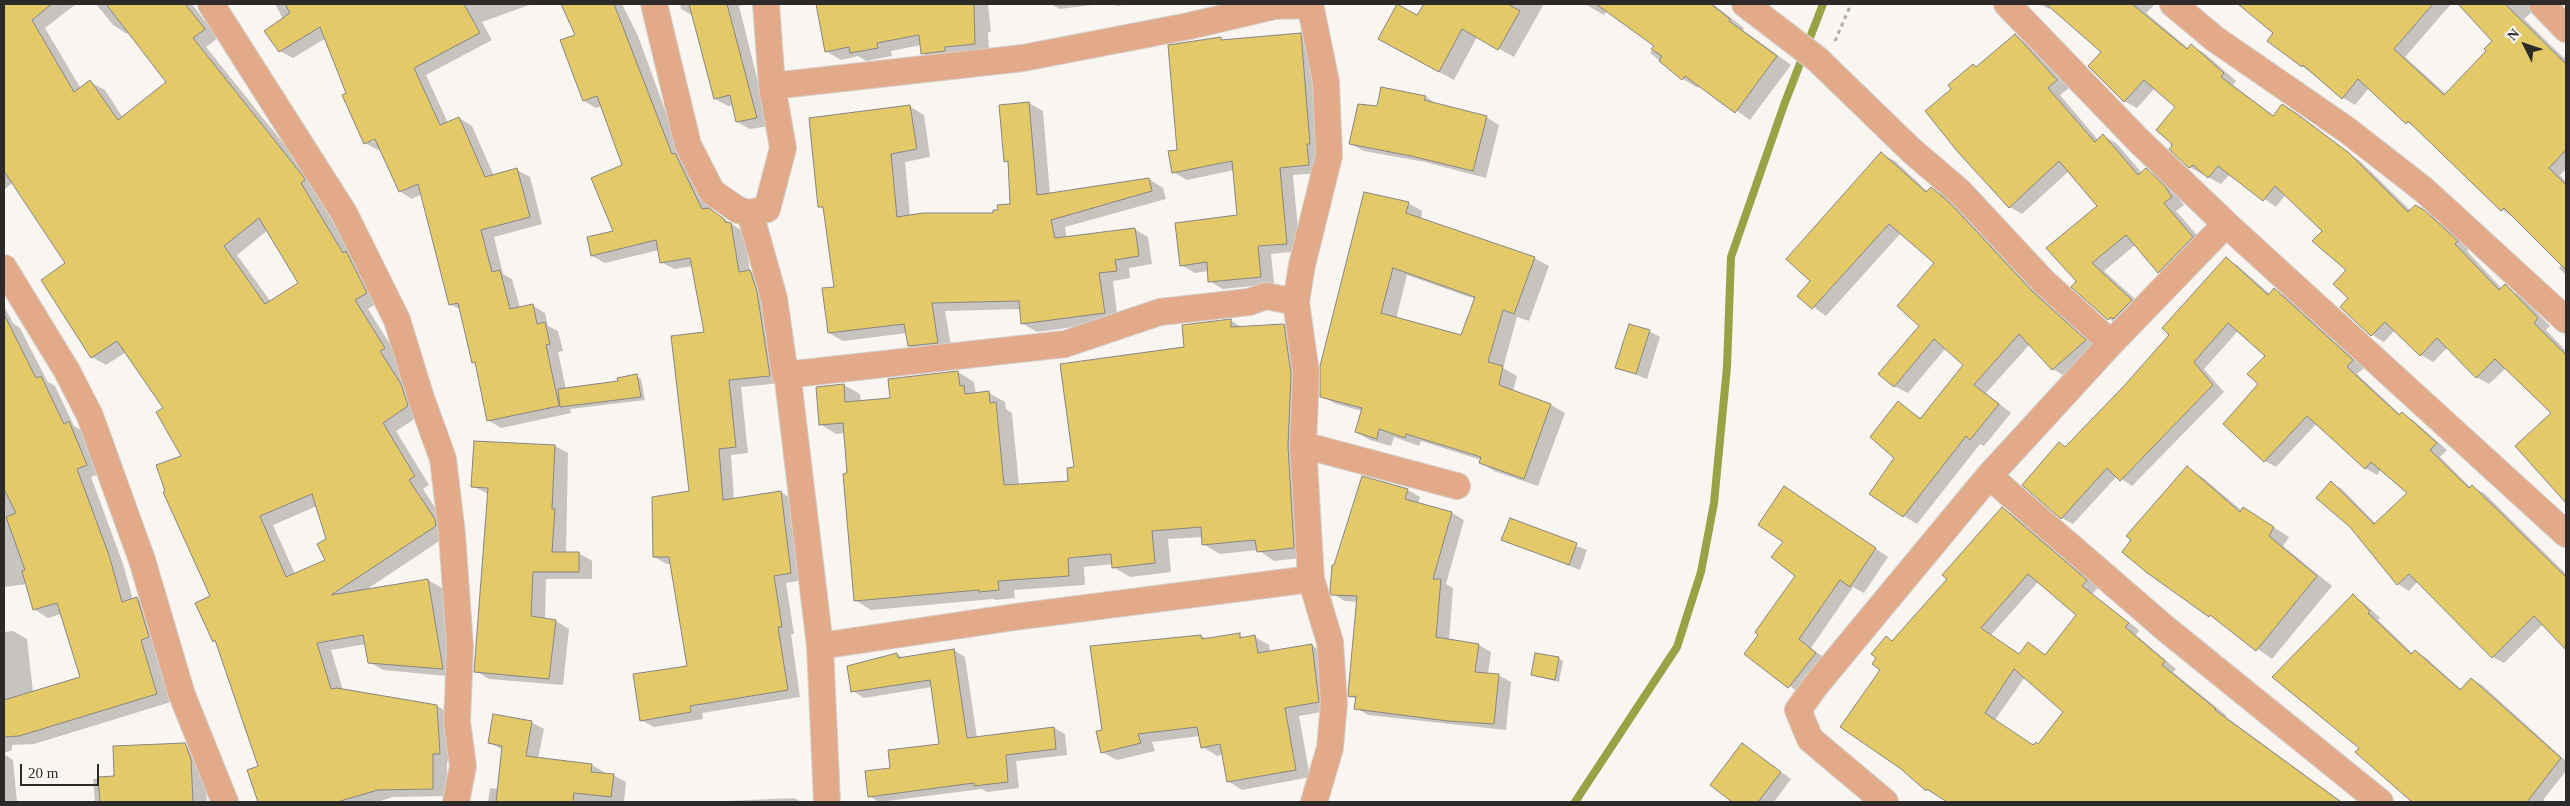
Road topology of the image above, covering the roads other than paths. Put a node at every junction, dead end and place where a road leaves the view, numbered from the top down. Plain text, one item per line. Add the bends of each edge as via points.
1 (210, 4) edge
2 (654, 4) edge
3 (766, 4) edge
4 (1310, 4) edge
5 (1745, 4) edge
6 (2007, 4) edge
7 (2173, 4) edge
8 (2542, 4) edge
9 (2566, 29) edge
10 (772, 86) junction
11 (750, 213) junction
12 (2226, 224) junction
13 (4, 268) edge
14 (1296, 302) junction
15 (2566, 320) edge
16 (2112, 343) junction
17 (785, 375) junction
18 (1303, 445) junction
19 (1989, 476) junction
20 (1456, 486) dead end
21 (2566, 534) edge
22 (1311, 579) junction
23 (820, 646) junction
24 (1318, 801) edge
25 (225, 802) edge
26 (456, 802) edge
27 (827, 802) edge
28 (1886, 802) edge
29 (2380, 802) edge

1 - 26 street via 344,213 397,320 442,458 452,534 460,646 457,722 463,766
2 - 11 street via 688,145 712,192 738,210
3 - 10 street
4 - 10 street via 1274,6 1023,58
4 - 14 street via 1326,82 1329,156
5 - 16 street via 1821,63 1912,151 1960,192 2043,281
6 - 12 street
7 - 15 street via 2215,39 2347,130 2424,190
8 - 9 street
10 - 11 street via 784,148 766,209
11 - 17 street via 774,298
12 - 16 street
12 - 21 street
13 - 25 street via 67,371 90,416 142,560 182,695
14 - 17 street via 1266,296 1249,302 1160,312 1065,344
14 - 18 street via 1306,373
16 - 19 street
17 - 23 street
18 - 20 street
18 - 22 street
19 - 28 street via 1798,710 1810,739
19 - 29 street via 2166,628
22 - 23 street
22 - 24 street via 1330,642 1334,703 1330,748
23 - 27 street

